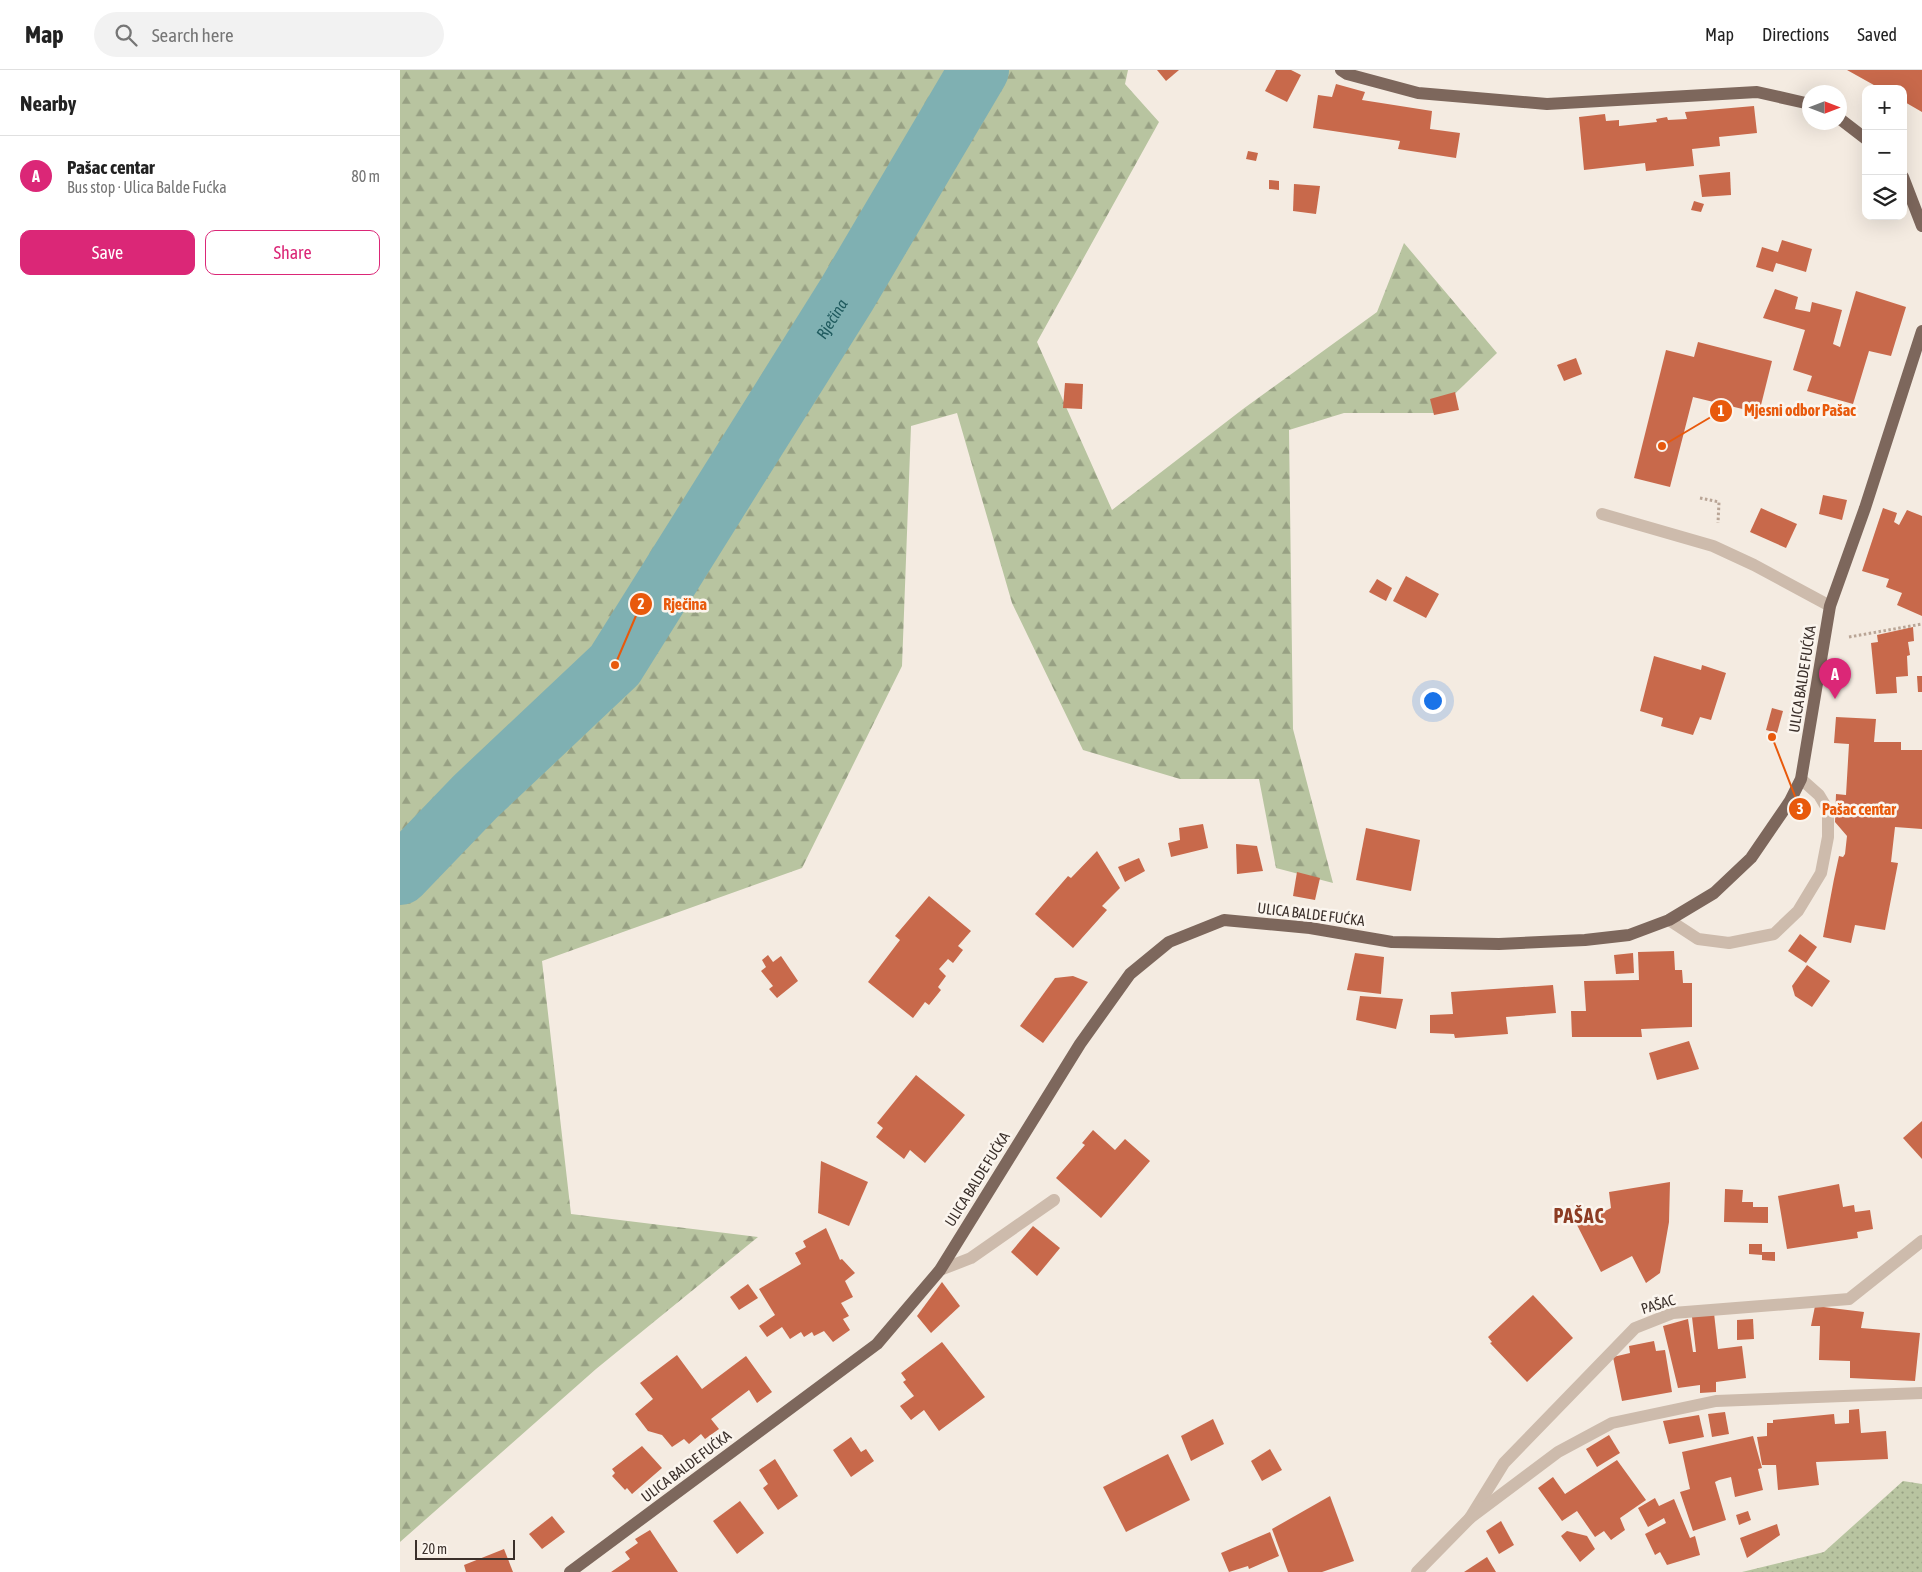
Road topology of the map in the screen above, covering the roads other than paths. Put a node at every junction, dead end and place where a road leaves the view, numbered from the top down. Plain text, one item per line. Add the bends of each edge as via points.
1 (1341, 70) edge
2 (1802, 102) edge
3 (1847, 124) edge
4 (1862, 136) edge
5 (1907, 187) edge
6 (1922, 226) edge
7 (1922, 332) edge
8 (1602, 514) dead end
9 (1830, 606) junction
10 (1801, 779) junction
11 (1669, 920) junction
12 (1054, 1200) dead end
13 (1922, 1241) edge
14 (940, 1270) junction
15 (1922, 1393) edge
16 (1470, 1518) junction
17 (570, 1572) edge
18 (1417, 1572) edge

1 - 2 main road via 1418,93 1547,104 1757,92
3 - 4 main road
5 - 6 main road
7 - 9 main road, ULICA BALDE FUĆKA
8 - 9 street via 1713,546
9 - 10 main road, ULICA BALDE FUĆKA
10 - 11 main road, ULICA BALDE FUĆKA via 1751,858 1714,893
10 - 11 street via 1819,795 1828,810 1828,837 1821,873 1798,911 1774,934 1729,943 1698,939
11 - 14 main road, ULICA BALDE FUĆKA via 1629,935 1499,944 1392,942 1310,928 1224,920 1169,942 1130,974 1080,1044
12 - 14 street via 972,1258
13 - 16 street, PAŠAC via 1849,1299 1673,1313 1635,1328 1504,1463
14 - 17 main road, ULICA BALDE FUĆKA via 877,1344
15 - 16 street, PAŠAC via 1716,1400 1612,1422 1558,1452
16 - 18 street, PAŠAC

